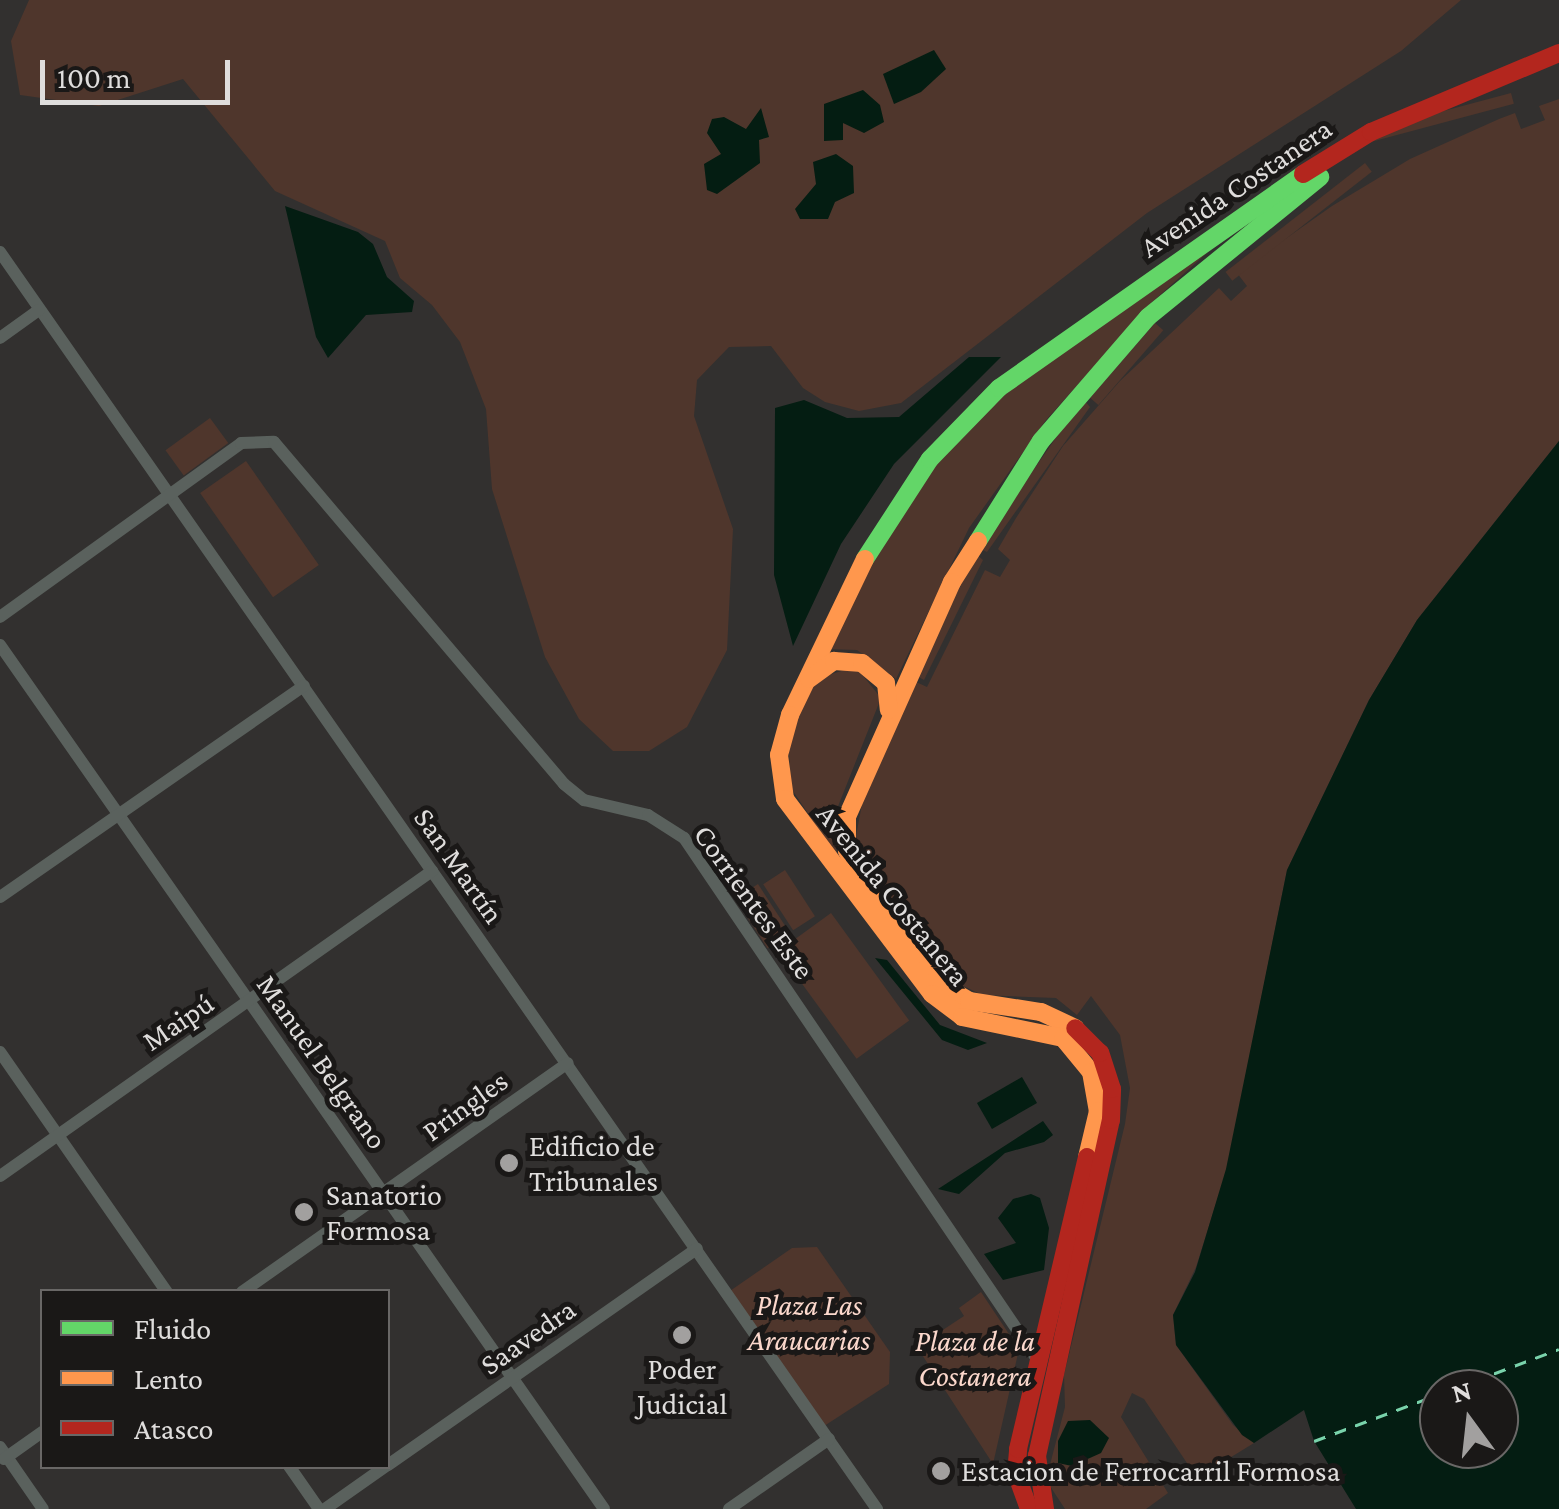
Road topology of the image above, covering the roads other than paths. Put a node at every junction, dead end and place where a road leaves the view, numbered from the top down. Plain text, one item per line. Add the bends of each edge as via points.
1 (1559, 53) edge
2 (1559, 64) edge
3 (0, 252) edge
4 (40, 310) junction
5 (0, 338) edge
6 (169, 495) junction
7 (0, 618) edge
8 (0, 644) edge
9 (804, 684) junction
10 (304, 686) junction
11 (889, 716) junction
12 (119, 815) junction
13 (432, 871) junction
14 (0, 898) edge
15 (250, 1002) junction
16 (0, 1052) edge
17 (568, 1063) junction
18 (58, 1134) junction
19 (0, 1176) edge
20 (384, 1194) junction
21 (697, 1249) junction
22 (165, 1289) edge
23 (246, 1289) edge
24 (1048, 1364) junction
25 (513, 1378) junction
26 (40, 1433) edge
27 (829, 1439) junction
28 (2, 1455) edge
29 (390, 1464) edge
30 (291, 1469) edge
31 (382, 1469) edge
32 (43, 1509) edge
33 (322, 1509) edge
34 (604, 1509) edge
35 (729, 1509) edge
36 (877, 1509) edge
37 (1029, 1509) edge
38 (1046, 1509) edge

1 - 9 main road, Avenida Costanera via 1372,132 1268,196 999,388 930,459 882,525
2 - 11 main road, Avenida Costanera via 1458,102 1348,159 1268,214 1148,318 1076,397 985,525
3 - 4 street, San Martín
4 - 5 street
4 - 6 street, San Martín
6 - 7 street
6 - 10 street, San Martín
6 - 24 street, Corrientes Este via 241,443 274,442 564,784 584,800 648,815 684,838
8 - 12 street, Manuel Belgrano
9 - 11 main road via 834,661 862,663 886,683
9 - 24 main road, Avenida Costanera via 780,755 794,818 946,1008 979,1022 1044,1028 1063,1038 1092,1072 1098,1110
10 - 12 street
10 - 13 street, San Martín
11 - 24 main road, Avenida Costanera via 847,818 847,852 859,877 954,995 1041,1012 1077,1029 1100,1054 1112,1089 1111,1120
12 - 14 street
12 - 15 street, Manuel Belgrano
13 - 15 street, Maipú
13 - 17 street, San Martín
15 - 18 street, Maipú
15 - 20 street, Manuel Belgrano
16 - 18 street
17 - 20 street, Pringles
17 - 21 street, San Martín
18 - 19 street, Maipú
18 - 22 street
20 - 23 street, Pringles
20 - 25 street, Manuel Belgrano
21 - 25 street, Saavedra
21 - 27 street, San Martín
24 - 37 main road, Avenida Costanera via 1016,1474
24 - 38 main road, Avenida Costanera via 1035,1478
25 - 29 street, Saavedra
25 - 34 street, Manuel Belgrano
26 - 28 street
27 - 35 street
27 - 36 street, San Martín
28 - 32 street
30 - 33 street
31 - 33 street, Saavedra

